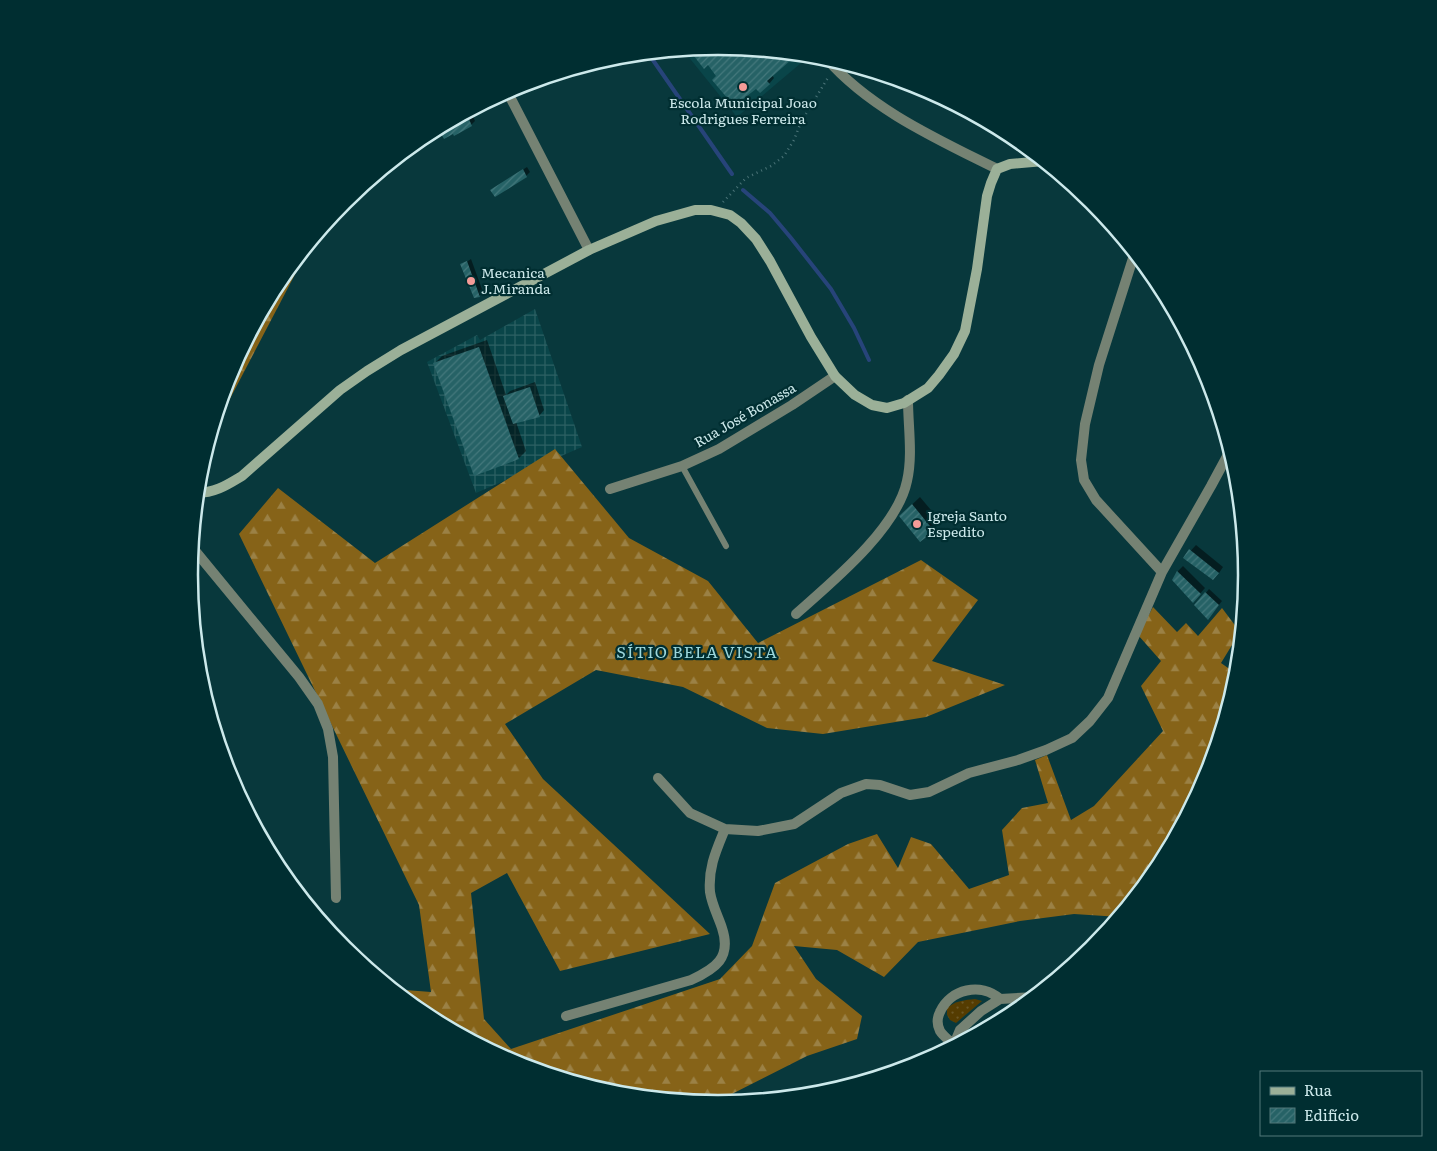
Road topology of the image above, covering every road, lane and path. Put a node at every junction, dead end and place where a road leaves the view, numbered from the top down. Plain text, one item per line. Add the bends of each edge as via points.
1 (833, 68) edge
2 (836, 69) edge
3 (511, 99) edge
4 (1034, 162) edge
5 (997, 169) junction
6 (716, 211) junction
7 (589, 250) junction
8 (1132, 261) edge
9 (834, 376) junction
10 (908, 400) junction
11 (1225, 458) edge
12 (682, 466) junction
13 (610, 489) dead end
14 (205, 493) edge
15 (726, 546) dead end
16 (199, 555) edge
17 (1162, 572) junction
18 (796, 614) dead end
19 (658, 778) dead end
20 (725, 829) junction
21 (336, 898) dead end
22 (1022, 998) edge
23 (1000, 999) junction
24 (566, 1016) dead end
25 (957, 1038) edge
26 (950, 1042) edge

1 - 6 path via 784,156 746,178
2 - 5 street via 895,116
3 - 7 street
4 - 5 main road
5 - 10 main road via 987,196 965,331 939,375 928,388
6 - 7 main road via 695,210 656,221
6 - 9 main road via 730,215 756,239
7 - 14 main road via 367,371 340,390 242,476 227,486
8 - 17 street via 1099,365 1085,424 1081,460 1084,480 1096,500
9 - 10 main road via 872,405 886,408
9 - 12 street, Rua José Bonassa via 719,449
10 - 18 street via 909,464 900,500 876,537
11 - 17 street
12 - 13 street, Rua José Bonassa
12 - 15 lane
16 - 21 street via 318,704 328,729 333,757
17 - 20 street via 1108,698 1072,738 1018,760 969,773 929,792 910,795 866,784 841,793 794,824 758,831
19 - 20 street via 690,813
20 - 24 street via 710,872 710,893 725,942 718,964 708,973 691,980
22 - 23 street
23 - 25 street via 981,1011 960,1030
23 - 26 street via 979,990 960,992 950,997 938,1016 941,1032

